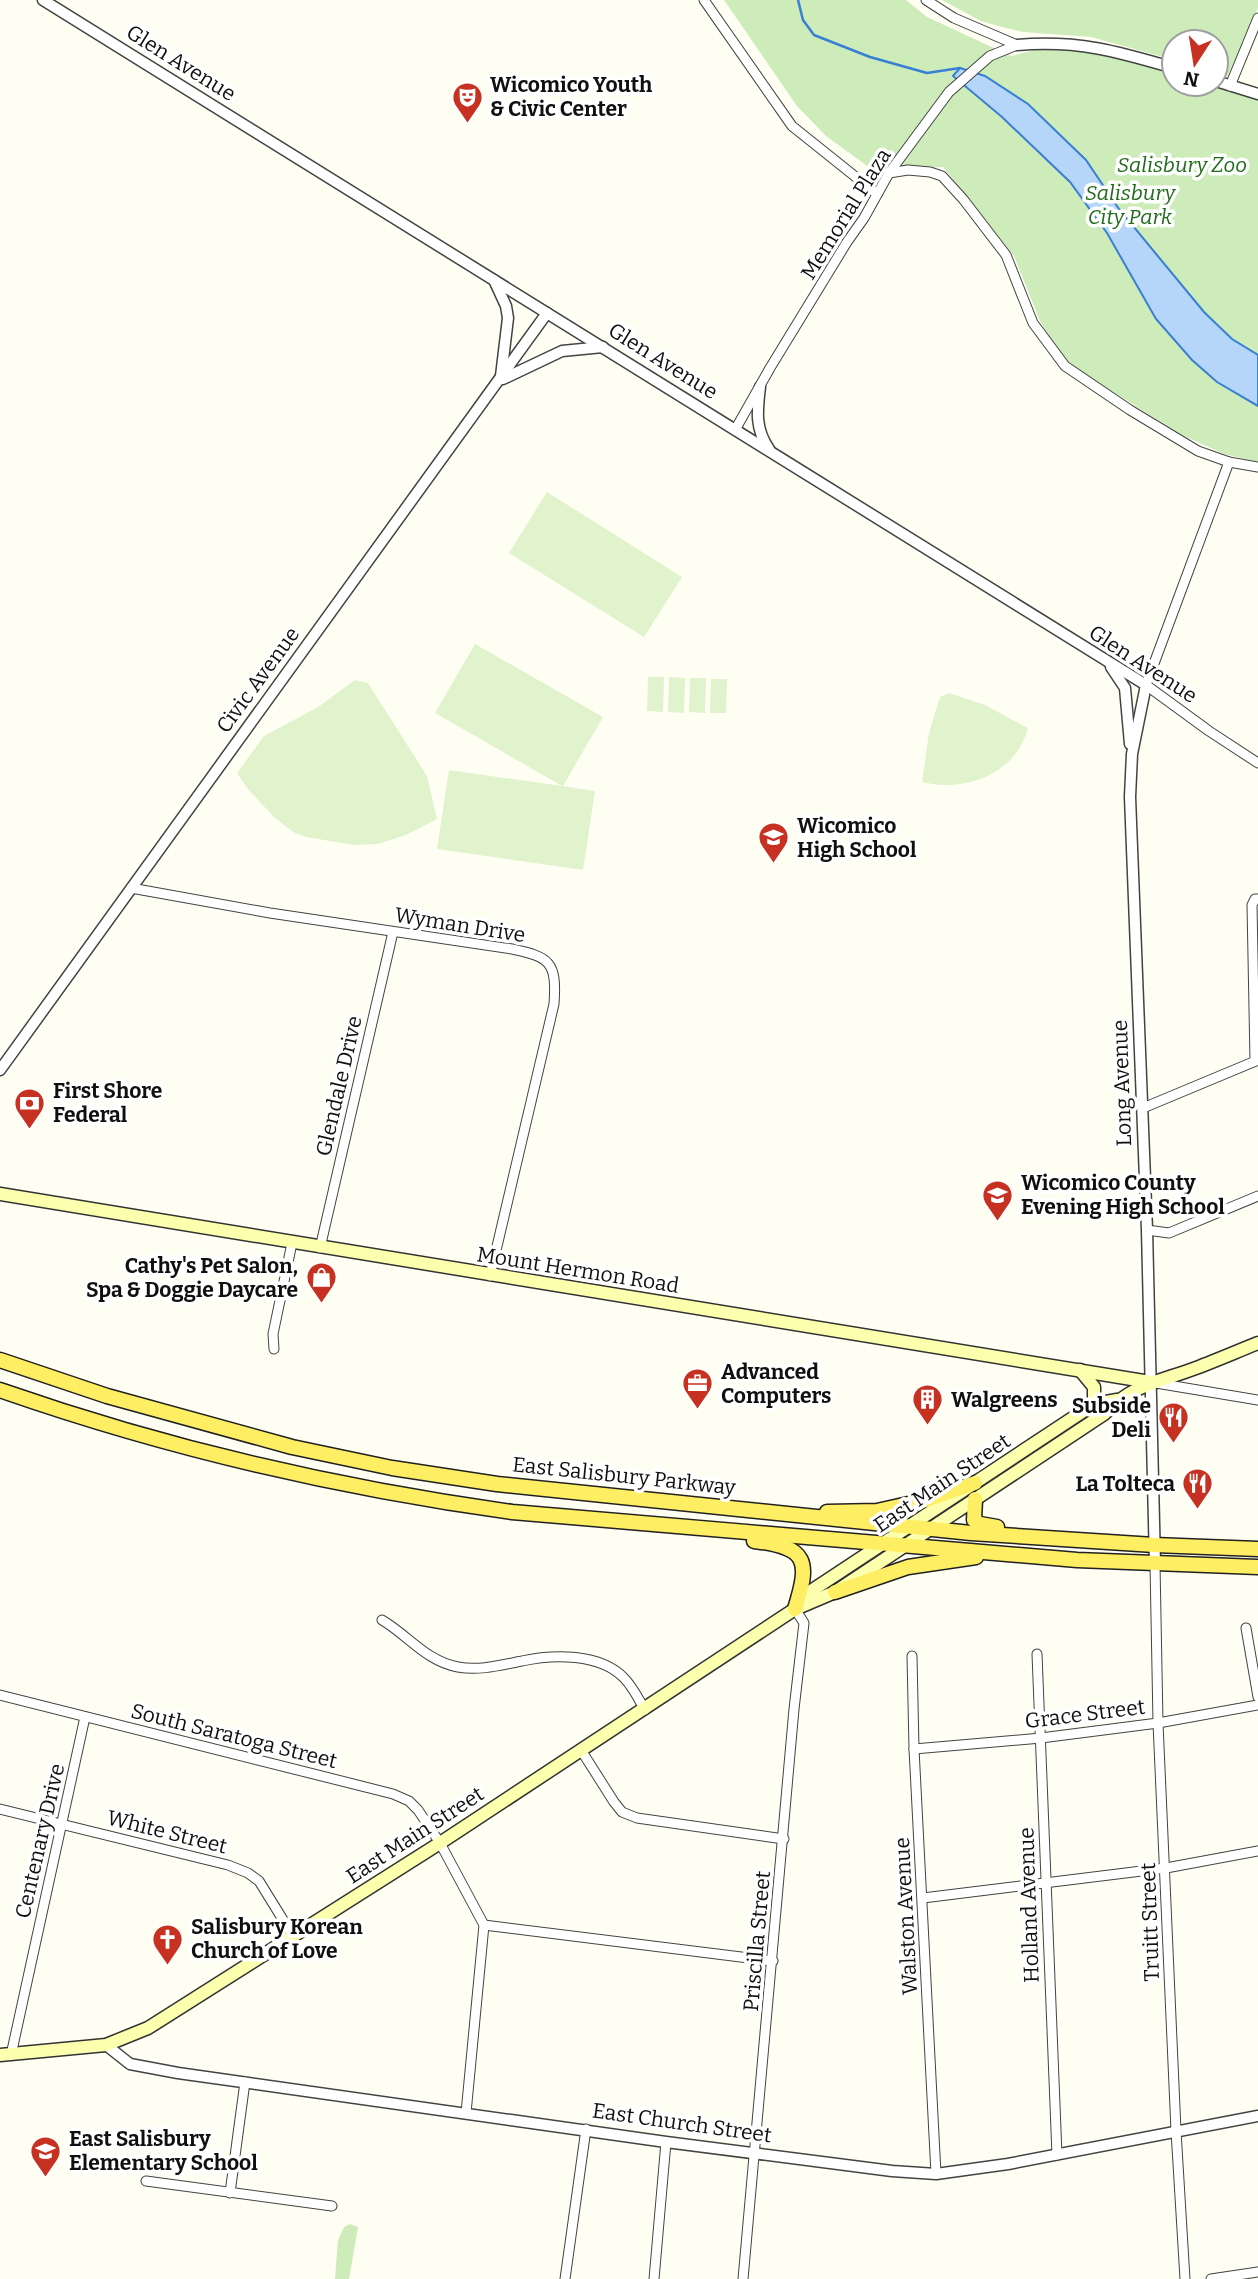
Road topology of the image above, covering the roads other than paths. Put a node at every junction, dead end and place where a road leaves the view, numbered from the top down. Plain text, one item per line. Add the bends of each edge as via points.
1 (43, 0) edge
2 (704, 0) edge
3 (926, 0) edge
4 (1258, 18) edge
5 (1017, 45) junction
6 (1160, 64) edge
7 (1230, 86) joint
8 (1258, 94) edge
9 (889, 173) junction
10 (877, 194) junction
11 (492, 278) junction
12 (547, 313) junction
13 (604, 347) junction
14 (500, 380) junction
15 (760, 387) junction
16 (735, 430) junction
17 (772, 454) junction
18 (1228, 462) junction
19 (1258, 467) edge
20 (1108, 662) junction
21 (1146, 685) junction
22 (1132, 754) junction
23 (1258, 762) edge
24 (131, 888) junction
25 (1258, 899) edge
26 (393, 932) junction
27 (1257, 1060) edge
28 (0, 1070) edge
29 (1143, 1108) junction
30 (0, 1194) edge
31 (1258, 1196) edge
32 (1147, 1230) junction
33 (292, 1243) junction
34 (320, 1248) junction
35 (490, 1276) junction
36 (1258, 1343) edge
37 (274, 1349) dead end
38 (0, 1352) edge
39 (0, 1360) edge
40 (1080, 1370) junction
41 (1150, 1382) junction
42 (0, 1390) edge
43 (107, 1396) junction
44 (0, 1399) edge
45 (1258, 1400) edge
46 (1117, 1401) junction
47 (40, 1404) junction
48 (1094, 1404) junction
49 (975, 1483) junction
50 (975, 1499) junction
51 (795, 1514) junction
52 (688, 1526) junction
53 (910, 1527) junction
54 (932, 1529) junction
55 (1038, 1538) junction
56 (887, 1543) junction
57 (906, 1544) junction
58 (1154, 1545) junction
59 (1258, 1549) edge
60 (1001, 1554) junction
61 (1155, 1564) junction
62 (1258, 1567) edge
63 (835, 1592) junction
64 (795, 1609) junction
65 (382, 1620) dead end
66 (1246, 1628) dead end
67 (1037, 1654) dead end
68 (912, 1656) dead end
69 (0, 1695) edge
70 (1258, 1697) edge
71 (1258, 1705) edge
72 (645, 1710) junction
73 (85, 1717) junction
74 (1158, 1723) junction
75 (1041, 1738) junction
76 (914, 1749) junction
77 (581, 1750) junction
78 (0, 1809) edge
79 (62, 1824) junction
80 (784, 1839) junction
81 (440, 1843) junction
82 (1258, 1851) edge
83 (1166, 1868) junction
84 (1045, 1882) junction
85 (923, 1898) junction
86 (484, 1925) junction
87 (293, 1936) junction
88 (773, 1961) junction
89 (106, 2045) junction
90 (6, 2055) edge
91 (245, 2082) junction
92 (466, 2113) junction
93 (1258, 2116) edge
94 (586, 2129) junction
95 (1176, 2131) junction
96 (666, 2142) junction
97 (754, 2152) junction
98 (1057, 2155) junction
99 (936, 2174) junction
100 (146, 2180) dead end
101 (230, 2193) junction
102 (332, 2206) dead end
103 (1258, 2272) edge
104 (565, 2279) edge
105 (654, 2279) edge
106 (743, 2279) edge
107 (1185, 2279) edge
108 (1211, 2279) edge

1 - 11 street, Glen Avenue
2 - 10 street via 792,126
3 - 5 street via 954,18
4 - 7 street
5 - 6 street via 1094,46
5 - 9 street, Memorial Plaza via 990,56 960,81
7 - 8 street
9 - 10 street, Memorial Plaza
9 - 18 street via 918,170 942,176 963,199 1006,256 1033,323 1065,366 1198,452
10 - 15 street, Memorial Plaza
11 - 12 street, Glen Avenue
11 - 14 street via 508,318
12 - 13 street, Glen Avenue
12 - 14 street, Civic Avenue
13 - 14 street via 562,351
13 - 16 street, Glen Avenue
14 - 24 street, Civic Avenue
15 - 16 street, Memorial Plaza
15 - 17 street via 758,426
16 - 17 street, Glen Avenue
17 - 20 street, Glen Avenue
18 - 19 street
18 - 21 street
20 - 21 street, Glen Avenue
20 - 22 street via 1125,688
21 - 22 street, Long Avenue
21 - 23 street, Glen Avenue
22 - 29 street, Long Avenue
24 - 26 street, Wyman Drive
24 - 28 street, Civic Avenue
25 - 27 street via 1252,905
26 - 34 street, Glendale Drive
26 - 35 street, Wyman Drive via 530,953 553,970 554,1004
27 - 29 street
29 - 32 street, Long Avenue
30 - 33 main road, Mount Hermon Road
31 - 32 street via 1169,1233
32 - 41 street, Long Avenue
33 - 34 main road, Mount Hermon Road
33 - 37 street
34 - 35 main road, Mount Hermon Road
35 - 40 main road, Mount Hermon Road
36 - 41 main road, East Main Street
38 - 43 main road via 79,1378
39 - 43 main road, East Salisbury Parkway
40 - 41 main road, Mount Hermon Road
40 - 48 main road via 1094,1387
41 - 45 street
41 - 46 main road, East Main Street
41 - 58 street, Long Avenue
42 - 47 main road, East Salisbury Parkway
43 - 51 main road, East Salisbury Parkway via 280,1444 392,1468 603,1497
44 - 47 main road
46 - 48 main road, East Main Street
46 - 50 main road, East Main Street
47 - 52 main road, East Salisbury Parkway via 234,1460 395,1494 512,1512
48 - 49 main road, East Main Street
49 - 51 main road via 877,1511
49 - 53 main road, East Main Street
50 - 54 main road, East Main Street
50 - 55 main road via 977,1523 1012,1528
51 - 53 main road, East Salisbury Parkway
52 - 56 main road, East Salisbury Parkway
52 - 64 main road via 788,1547 805,1571
53 - 54 main road, East Salisbury Parkway
53 - 56 main road, East Main Street
54 - 55 main road, East Salisbury Parkway
54 - 57 main road, East Main Street
55 - 58 main road, East Salisbury Parkway
56 - 57 main road, East Salisbury Parkway
56 - 64 main road, East Main Street via 805,1595
57 - 60 main road, East Salisbury Parkway
57 - 63 main road, East Main Street
58 - 59 main road, East Salisbury Parkway
58 - 61 street, Long Avenue
60 - 61 main road, East Salisbury Parkway
60 - 63 main road via 908,1567
61 - 62 main road, East Salisbury Parkway
61 - 74 street, Truitt Street
63 - 64 main road, East Main Street
64 - 72 main road, East Main Street
64 - 80 street, Priscilla Street via 804,1623
65 - 72 street via 428,1656 459,1667 478,1669 550,1657 605,1666 624,1678
66 - 70 street
67 - 75 street, Holland Avenue
68 - 76 street, Walston Avenue
69 - 73 street, South Saratoga Street
71 - 74 street, Grace Street
72 - 77 main road, East Main Street
73 - 79 street, Centenary Drive
73 - 81 street, South Saratoga Street via 393,1794 418,1810
74 - 75 street, Grace Street
74 - 83 street, Truitt Street
75 - 76 street, Grace Street
75 - 84 street, Holland Avenue
76 - 85 street, Walston Avenue
77 - 80 street via 622,1812
77 - 81 main road, East Main Street
78 - 79 street, White Street
79 - 87 street, White Street via 247,1873 259,1881
79 - 90 street, Centenary Drive
80 - 88 street, Priscilla Street
81 - 86 street, South Saratoga Street
81 - 87 main road, East Main Street
82 - 83 street
83 - 84 street
83 - 95 street, Truitt Street
84 - 85 street
84 - 98 street, Holland Avenue
85 - 99 street, Walston Avenue
86 - 88 street
86 - 92 street
87 - 89 main road, East Main Street via 179,2011
88 - 97 street, Priscilla Street
89 - 90 main road, East Main Street
89 - 91 street, East Church Street via 130,2064
91 - 92 street, East Church Street
91 - 101 street
92 - 94 street, East Church Street
93 - 95 street, East Church Street
94 - 96 street, East Church Street
94 - 104 street
95 - 98 street, East Church Street
95 - 107 street, Truitt Street
96 - 97 street, East Church Street
96 - 105 street
97 - 99 street, East Church Street
97 - 106 street, Priscilla Street
98 - 99 street, East Church Street
100 - 101 street
101 - 102 street
103 - 108 street

